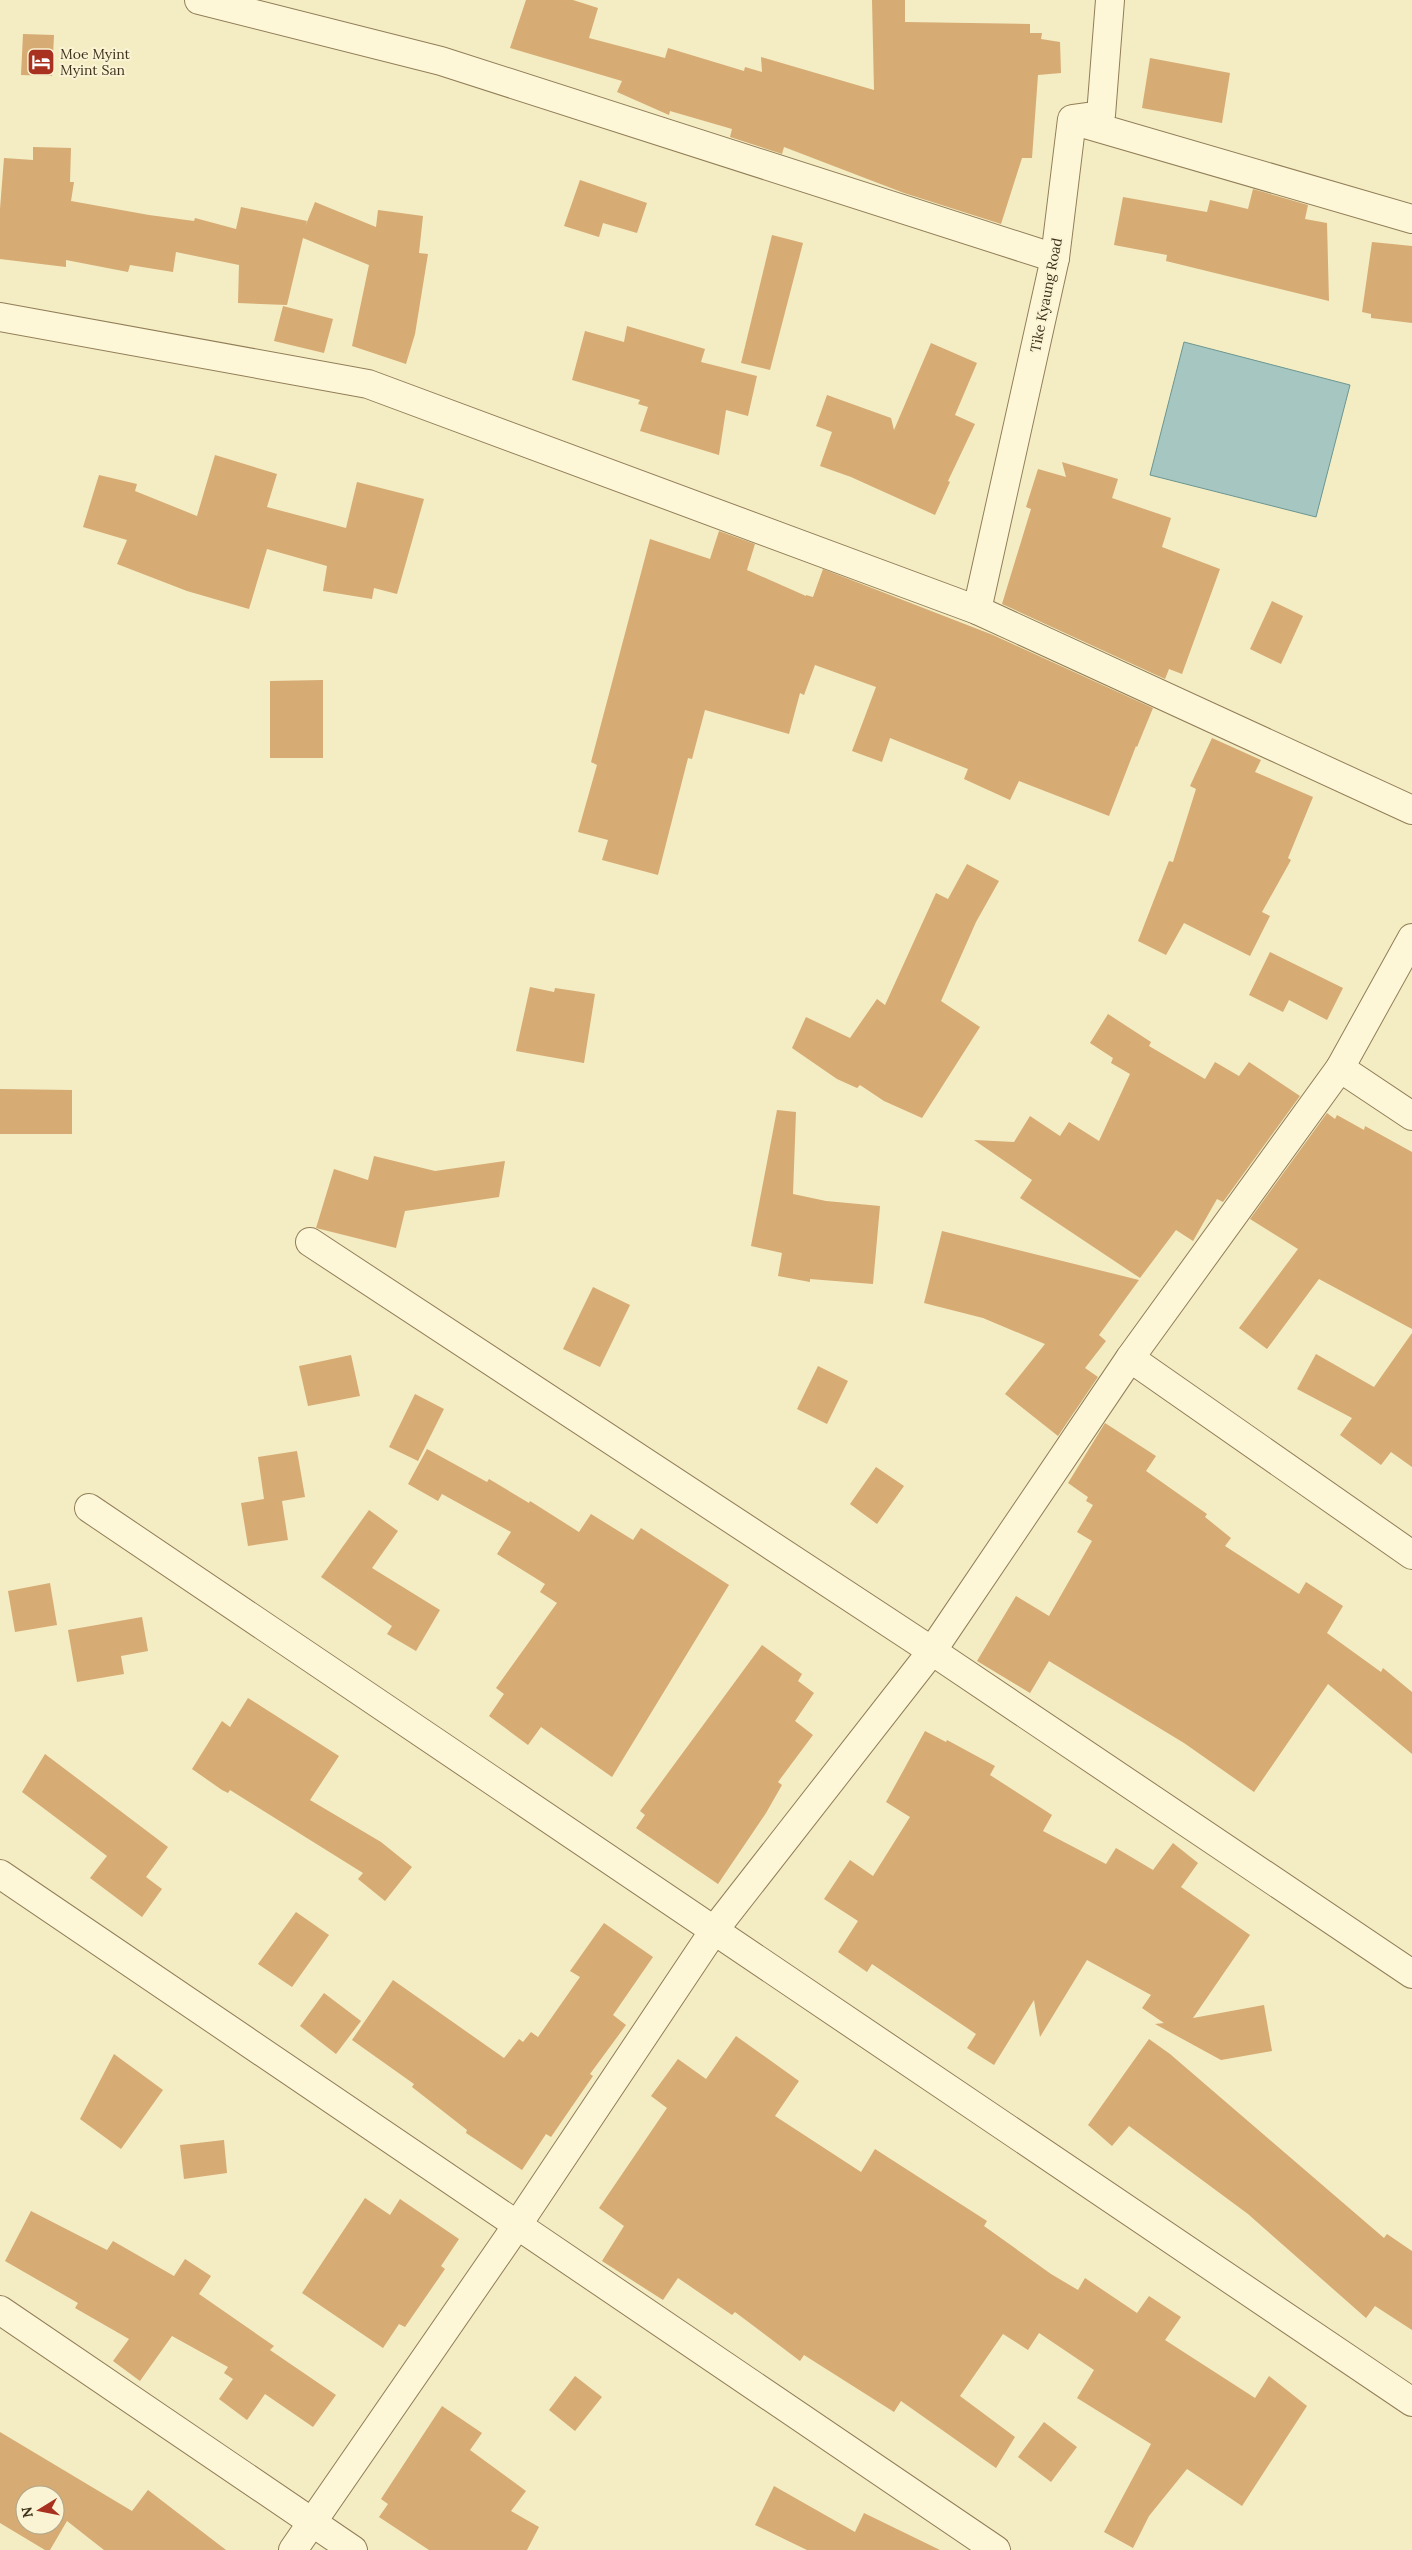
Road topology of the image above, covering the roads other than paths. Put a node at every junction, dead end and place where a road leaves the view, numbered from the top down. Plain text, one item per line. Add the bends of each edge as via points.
1 (199, 0) edge
2 (1110, 0) edge
3 (1072, 120) junction
4 (1412, 219) edge
5 (1055, 258) junction
6 (0, 317) edge
7 (977, 610) junction
8 (1412, 810) edge
9 (1412, 938) edge
10 (1340, 1068) junction
11 (1412, 1116) edge
12 (310, 1242) dead end
13 (1130, 1358) junction
14 (89, 1508) dead end
15 (1412, 1555) edge
16 (932, 1651) junction
17 (0, 1874) edge
18 (715, 1929) junction
19 (1412, 1974) edge
20 (518, 2224) junction
21 (0, 2310) edge
22 (1412, 2402) edge
23 (312, 2521) junction
24 (293, 2550) edge
25 (353, 2550) edge
26 (996, 2550) edge

1 - 5 street via 441,61
2 - 3 street via 1101,115
3 - 4 street
3 - 5 street, Tike Kyaung Road
5 - 7 street, Tike Kyaung Road
6 - 7 street via 368,384
7 - 8 street
9 - 10 street
10 - 11 street
10 - 13 street
12 - 16 street
13 - 15 street
13 - 16 street
14 - 18 street
16 - 18 street
16 - 19 street
17 - 20 street
18 - 20 street
18 - 22 street
20 - 23 street
20 - 26 street
21 - 23 street
23 - 24 street
23 - 25 street

